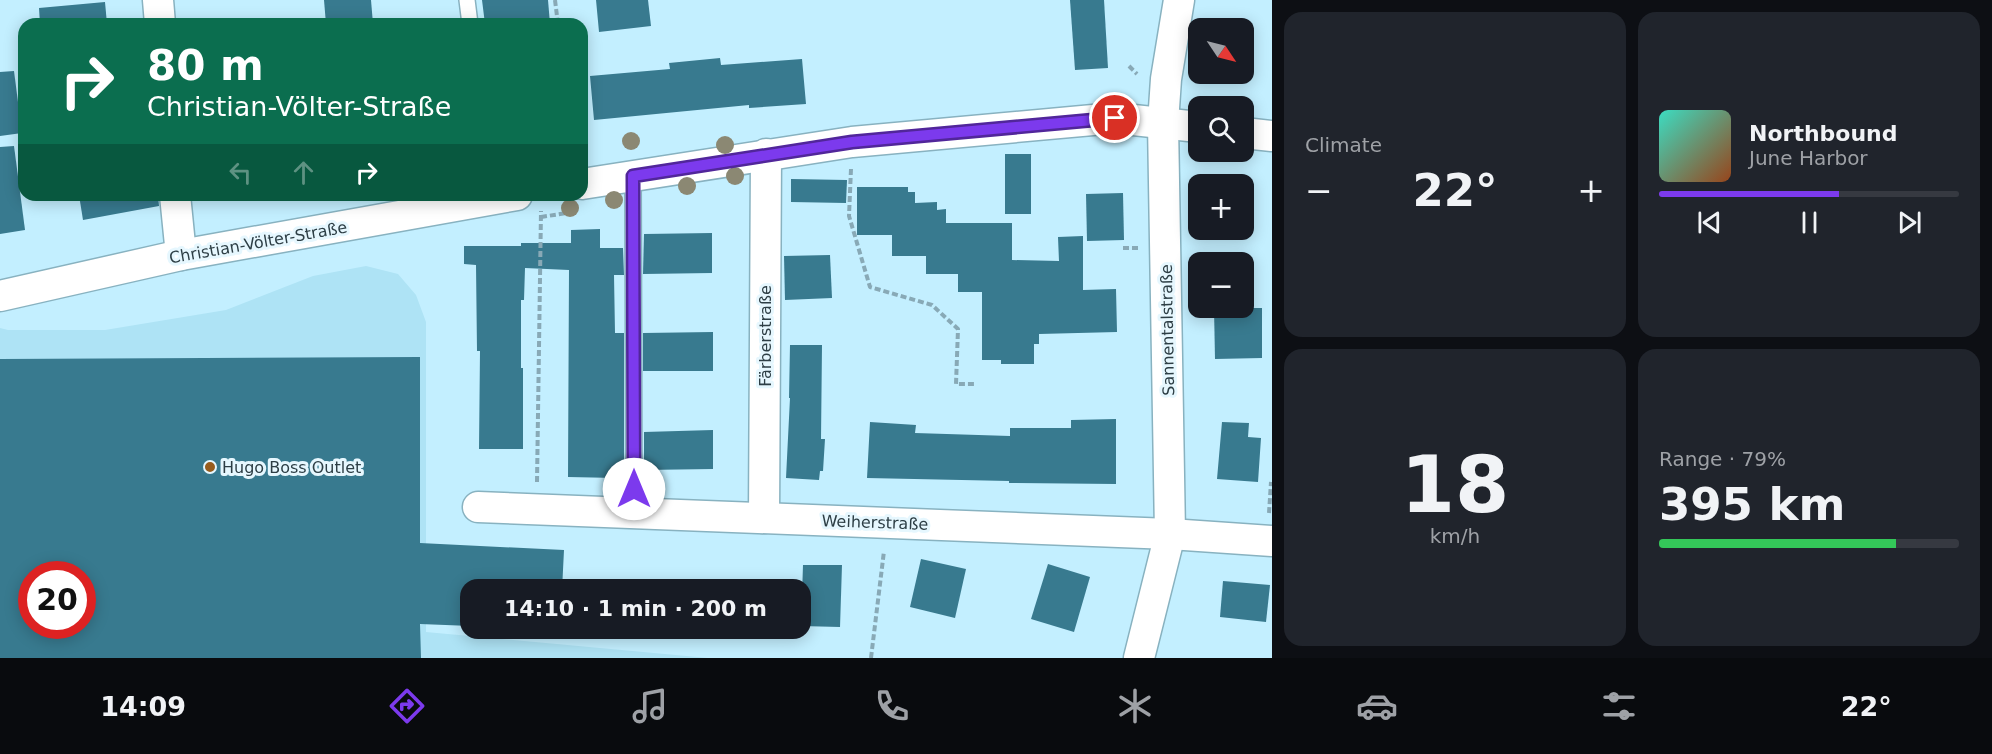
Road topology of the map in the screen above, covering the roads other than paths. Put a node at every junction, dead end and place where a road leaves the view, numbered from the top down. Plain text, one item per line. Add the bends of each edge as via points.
1 (158, 0) edge
2 (467, 0) edge
3 (1179, 0) edge
4 (160, 18) edge
5 (469, 18) edge
6 (1163, 123) junction
7 (1188, 126) edge
8 (1254, 134) edge
9 (1272, 136) edge
10 (766, 154) junction
11 (633, 176) junction
12 (588, 183) edge
13 (176, 201) edge
14 (483, 201) edge
15 (181, 255) junction
16 (0, 296) edge
17 (478, 507) dead end
18 (634, 513) junction
19 (764, 518) junction
20 (1170, 534) junction
21 (1272, 541) edge
22 (1139, 658) edge

1 - 4 street
2 - 5 lane
3 - 6 street, Sannentalstraße
6 - 7 street
6 - 10 street via 1115,118 852,142
6 - 20 street, Sannentalstraße
8 - 9 street
10 - 11 street
10 - 19 street, Färberstraße
11 - 12 street
11 - 18 lane
13 - 15 street
14 - 15 street, Christian-Völter-Straße
15 - 16 street, Christian-Völter-Straße
17 - 18 street, Weiherstraße
18 - 19 street, Weiherstraße
19 - 20 street, Weiherstraße
20 - 21 street, Weiherstraße
20 - 22 street, Sannentalstraße

